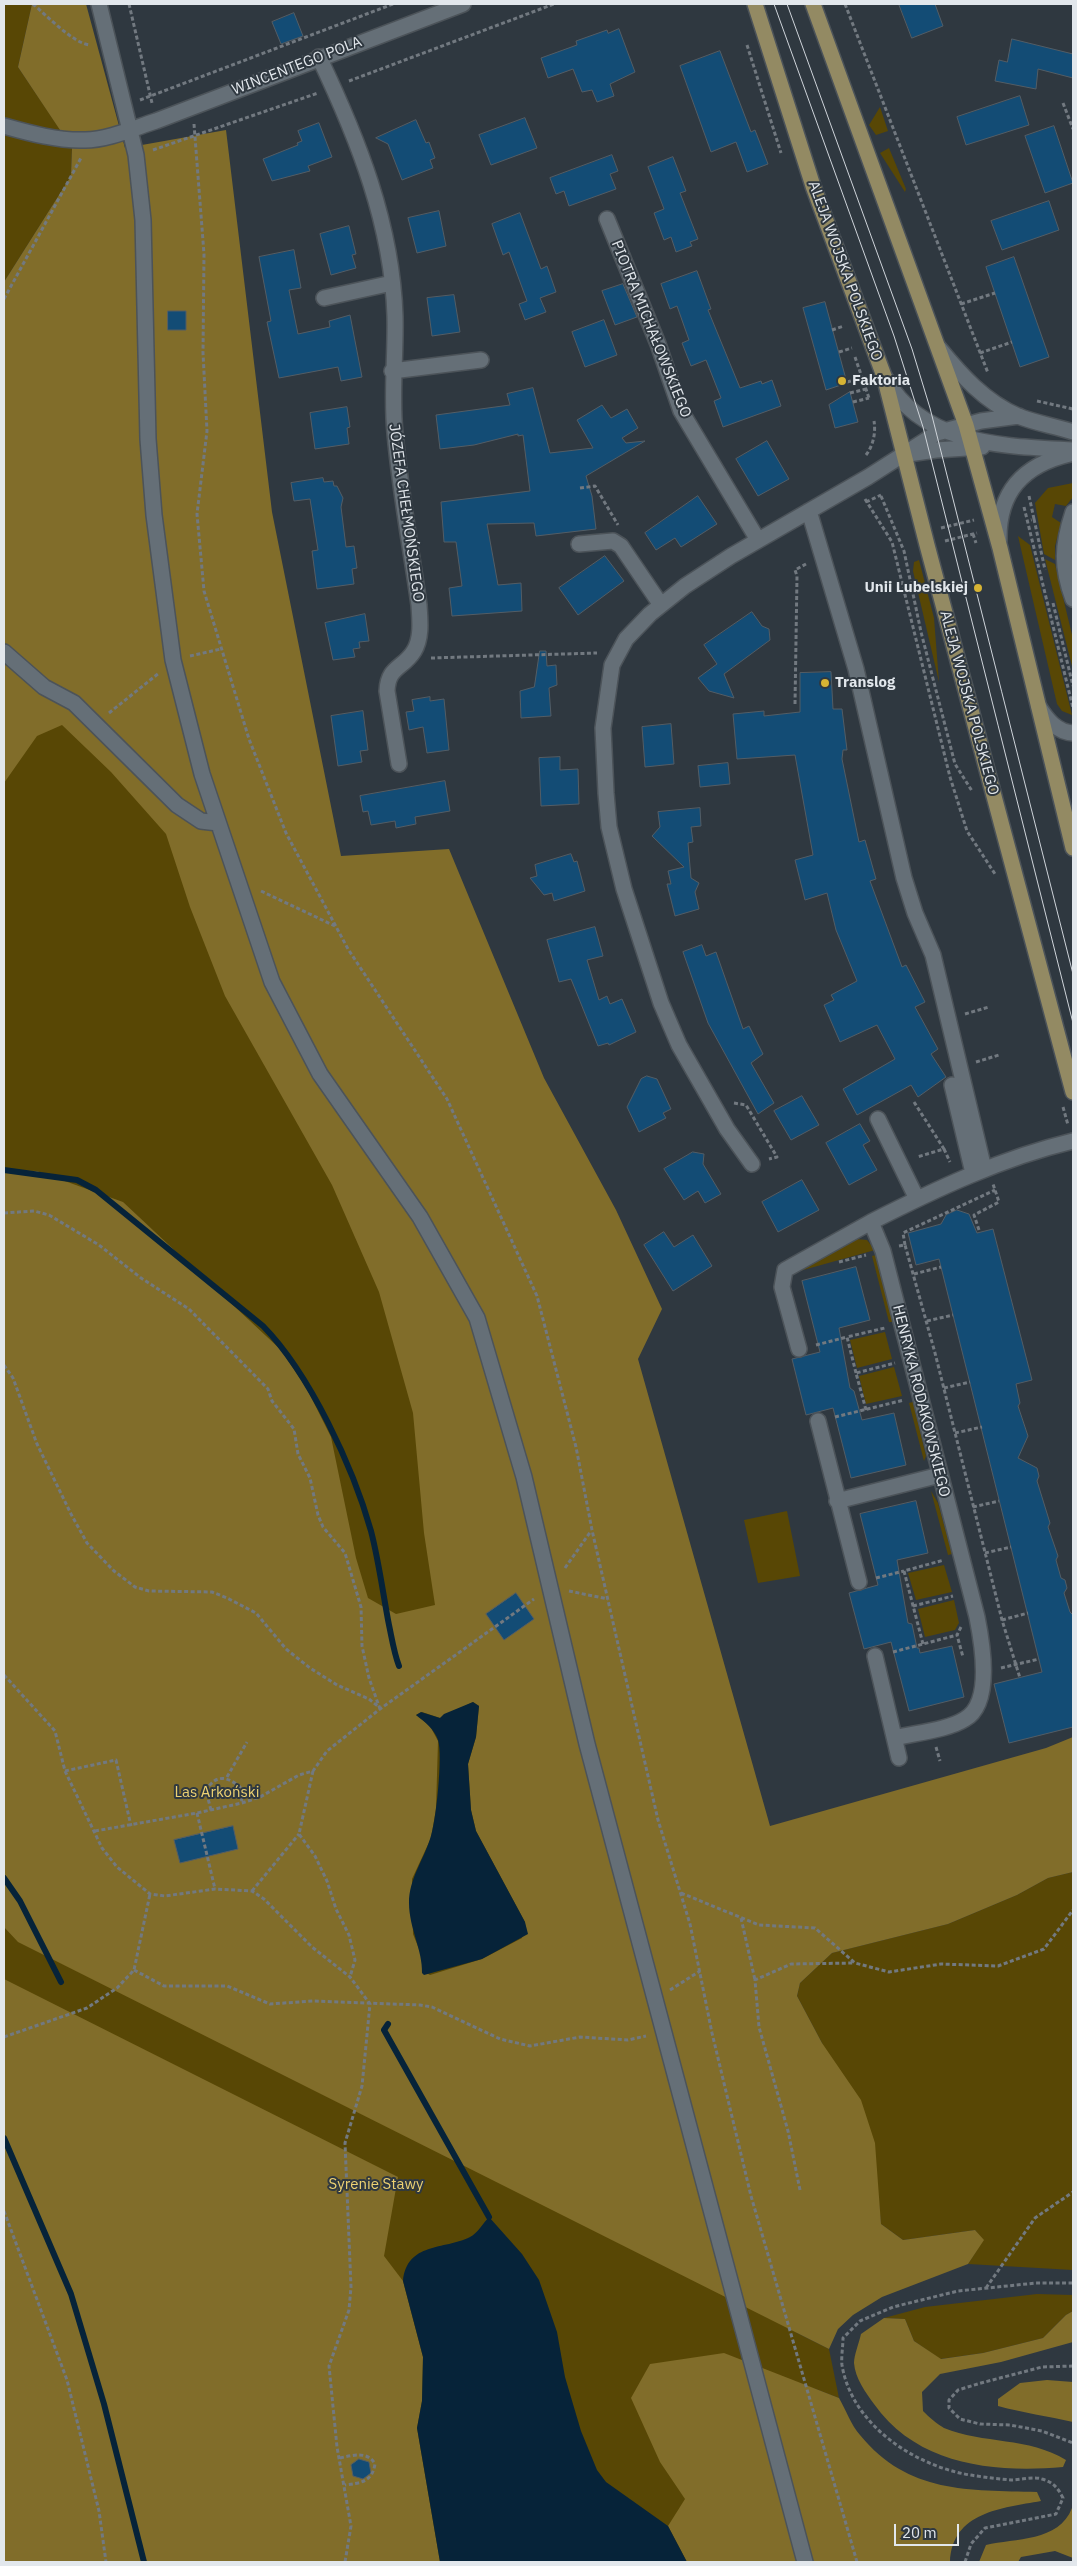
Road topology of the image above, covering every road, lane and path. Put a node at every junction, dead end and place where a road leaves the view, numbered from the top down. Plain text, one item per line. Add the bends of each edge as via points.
1 (33, 4) edge
2 (99, 4) edge
3 (129, 4) edge
4 (393, 4) edge
5 (463, 4) edge
6 (755, 4) edge
7 (813, 4) edge
8 (846, 4) edge
9 (108, 44) junction
10 (319, 57) junction
11 (150, 96) junction
12 (1064, 103) dead end
13 (125, 106) junction
14 (192, 106) junction
15 (156, 121) junction
16 (4, 126) edge
17 (1073, 129) edge
18 (131, 130) junction
19 (86, 141) junction
20 (607, 219) dead end
21 (392, 283) junction
22 (995, 294) dead end
23 (324, 298) dead end
24 (4, 299) edge
25 (961, 304) junction
26 (844, 326) dead end
27 (832, 330) dead end
28 (1012, 342) dead end
29 (938, 347) junction
30 (852, 348) dead end
31 (839, 352) dead end
32 (980, 353) junction
33 (481, 360) dead end
34 (392, 371) junction
35 (884, 376) junction
36 (862, 378) dead end
37 (990, 379) dead end
38 (847, 382) dead end
39 (866, 389) dead end
40 (850, 393) dead end
41 (869, 398) dead end
42 (853, 402) dead end
43 (1019, 416) junction
44 (945, 430) junction
45 (1073, 432) edge
46 (970, 437) junction
47 (1073, 452) edge
48 (904, 455) junction
49 (580, 488) dead end
50 (1034, 488) dead end
51 (863, 495) dead end
52 (867, 501) junction
53 (859, 505) dead end
54 (1024, 507) dead end
55 (809, 511) junction
56 (1073, 512) edge
57 (975, 520) dead end
58 (1031, 520) dead end
59 (936, 530) dead end
60 (979, 532) dead end
61 (973, 534) junction
62 (900, 538) junction
63 (758, 540) junction
64 (892, 542) junction
65 (939, 543) dead end
66 (579, 544) dead end
67 (976, 544) dead end
68 (621, 546) junction
69 (1000, 548) junction
70 (809, 560) dead end
71 (1070, 585) edge
72 (1073, 599) edge
73 (660, 606) junction
74 (221, 650) junction
75 (4, 652) edge
76 (618, 652) junction
77 (413, 653) junction
78 (173, 660) junction
79 (795, 704) dead end
80 (1039, 707) junction
81 (1073, 708) edge
82 (86, 714) junction
83 (1073, 733) edge
84 (399, 764) dead end
85 (973, 792) dead end
86 (218, 824) junction
87 (1073, 848) edge
88 (995, 864) dead end
89 (997, 878) dead end
90 (235, 879) junction
91 (1000, 882) dead end
92 (335, 926) junction
93 (989, 1007) dead end
94 (949, 1019) junction
95 (999, 1055) dead end
96 (961, 1066) junction
97 (952, 1085) dead end
98 (1067, 1095) edge
99 (731, 1101) dead end
100 (914, 1102) dead end
101 (878, 1119) dead end
102 (1072, 1142) edge
103 (914, 1158) dead end
104 (752, 1164) joint
105 (982, 1170) junction
106 (995, 1190) junction
107 (917, 1199) junction
108 (4, 1214) edge
109 (871, 1222) junction
110 (978, 1230) dead end
111 (905, 1245) dead end
112 (941, 1267) dead end
113 (914, 1274) dead end
114 (953, 1315) dead end
115 (927, 1321) dead end
116 (901, 1324) junction
117 (847, 1337) junction
118 (817, 1344) dead end
119 (799, 1349) dead end
120 (910, 1359) junction
121 (4, 1365) edge
122 (856, 1373) junction
123 (970, 1382) dead end
124 (944, 1388) dead end
125 (920, 1396) junction
126 (866, 1410) junction
127 (835, 1418) dead end
128 (818, 1421) dead end
129 (982, 1427) dead end
130 (955, 1433) dead end
131 (940, 1475) junction
132 (837, 1501) junction
133 (999, 1501) dead end
134 (973, 1507) dead end
135 (592, 1530) junction
136 (1011, 1547) dead end
137 (985, 1553) dead end
138 (961, 1555) junction
139 (904, 1571) junction
140 (876, 1578) dead end
141 (858, 1582) dead end
142 (551, 1587) junction
143 (971, 1592) junction
144 (608, 1599) junction
145 (913, 1606) junction
146 (1028, 1613) dead end
147 (1002, 1620) dead end
148 (957, 1635) dead end
149 (923, 1644) junction
150 (894, 1652) dead end
151 (875, 1656) dead end
152 (1039, 1659) dead end
153 (983, 1673) junction
154 (4, 1675) edge
155 (380, 1709) junction
156 (894, 1738) junction
157 (247, 1742) dead end
158 (899, 1758) dead end
159 (66, 1771) junction
160 (312, 1771) junction
161 (227, 1777) junction
162 (242, 1803) junction
163 (211, 1810) junction
164 (197, 1814) junction
165 (131, 1826) junction
166 (95, 1831) junction
167 (299, 1834) junction
168 (214, 1889) junction
169 (252, 1891) junction
170 (681, 1893) junction
171 (150, 1894) junction
172 (1073, 1910) edge
173 (741, 1918) junction
174 (855, 1963) junction
175 (134, 1970) junction
176 (700, 1970) junction
177 (350, 1977) junction
178 (756, 1980) junction
179 (655, 2000) junction
180 (370, 2004) junction
181 (663, 2030) junction
182 (4, 2037) edge
183 (800, 2190) dead end
184 (1073, 2192) edge
185 (4, 2211) edge
186 (1073, 2283) edge
187 (986, 2288) junction
188 (1073, 2366) edge
189 (1073, 2443) edge
190 (340, 2458) junction
191 (345, 2486) junction
192 (106, 2562) edge
193 (345, 2562) edge
194 (805, 2562) edge
195 (857, 2562) edge
196 (965, 2562) edge

1 - 9 path via 84,44
2 - 9 street
3 - 11 path
4 - 11 path
5 - 10 street, WINCENTEGO POLA
6 - 35 main road, ALEJA WOJSKA POLSKIEGO via 813,186
7 - 29 main road
8 - 25 path
9 - 13 street
10 - 14 street, WINCENTEGO POLA
10 - 21 street, JÓZEFA CHEŁMOŃSKIEGO via 364,160 385,240
11 - 13 path
11 - 15 path
12 - 17 path
13 - 18 street
14 - 15 street, WINCENTEGO POLA
14 - 74 path via 204,254 203,353 207,431 196,514 204,591
15 - 18 street, WINCENTEGO POLA
16 - 19 street
18 - 19 street, WINCENTEGO POLA
18 - 78 street via 143,220 150,468
19 - 24 path via 79,165
20 - 63 street, PIOTRA MICHAŁOWSKIEGO via 658,344 681,411
21 - 23 street
21 - 34 street, JÓZEFA CHEŁMOŃSKIEGO via 395,316
22 - 25 path
25 - 32 path
26 - 27 path
28 - 32 path
29 - 43 street via 979,391
29 - 46 main road
30 - 31 path
32 - 37 path
33 - 34 street
34 - 77 street, JÓZEFA CHEŁMOŃSKIEGO via 395,435 419,605 420,627
35 - 44 street, ALEJA WOJSKA POLSKIEGO via 912,411
35 - 48 main road, ALEJA WOJSKA POLSKIEGO
36 - 38 path
39 - 40 path
41 - 42 path
43 - 45 street
43 - 46 street
44 - 46 street, ALEJA WOJSKA POLSKIEGO
44 - 48 street
46 - 47 street via 1013,447
46 - 48 street
46 - 69 main road
47 - 69 street via 1042,463 1013,487 1002,513
48 - 55 street
48 - 98 main road, ALEJA WOJSKA POLSKIEGO
49 - 68 path via 595,486 624,534
50 - 58 path via 1028,494 1034,520
51 - 52 path
52 - 53 path
52 - 62 path via 881,494
52 - 64 path
54 - 81 path
55 - 63 street
55 - 94 street via 856,669 904,878 933,955
56 - 71 street via 1063,564
57 - 59 path
60 - 61 path
61 - 65 path
61 - 67 path
62 - 64 path
62 - 85 path via 955,764
63 - 73 street via 708,570
64 - 89 path via 967,831
66 - 68 street via 613,541
68 - 73 street
69 - 80 main road
70 - 79 path via 795,570
71 - 72 street
73 - 76 street via 626,639
74 - 78 path
74 - 92 path via 249,739 286,834
75 - 82 street via 44,687 74,703
76 - 77 path via 435,659
76 - 104 street via 609,678 603,728 608,810 616,858 661,1003 679,1045 727,1129
77 - 84 street via 392,672 388,681
78 - 82 path via 108,714
78 - 86 street
80 - 83 street via 1051,724
80 - 87 main road
82 - 86 street via 177,805 201,821
86 - 90 street
88 - 91 path
90 - 92 path
90 - 142 street via 272,982 320,1074 420,1217 477,1318 524,1477
92 - 135 path via 447,1099 537,1296 576,1447
93 - 94 path
94 - 96 street
95 - 96 path
96 - 105 street
97 - 105 street
98 - 102 path
99 - 104 path via 736,1105 746,1105 777,1157
100 - 103 path via 944,1149
101 - 107 street
102 - 105 street
105 - 106 path
105 - 107 street
106 - 110 path via 999,1202 974,1215
106 - 111 path via 903,1233
107 - 109 street
108 - 155 path via 34,1211 49,1215 99,1245 141,1278 190,1309 268,1389 272,1401 294,1429 298,1454 310,1478 318,1515 345,1553 361,1607 362,1646 369,1678
109 - 116 street, HENRYKA RODAKOWSKIEGO via 883,1251
109 - 119 street via 786,1270 782,1287
112 - 113 path
114 - 115 path
116 - 117 path
116 - 120 street, HENRYKA RODAKOWSKIEGO
117 - 118 path
117 - 122 path
120 - 122 path
120 - 125 street, HENRYKA RODAKOWSKIEGO
121 - 155 path via 13,1378 37,1444 71,1514 87,1543 114,1571 135,1587 149,1591 212,1592 256,1613 286,1649 310,1668 369,1698
122 - 126 path
123 - 124 path
125 - 126 path
125 - 131 street, HENRYKA RODAKOWSKIEGO
126 - 127 path
128 - 132 street
129 - 130 path
131 - 132 street
131 - 138 street, HENRYKA RODAKOWSKIEGO
132 - 141 street
133 - 134 path
135 - 142 path
135 - 144 path
136 - 137 path
138 - 139 path
138 - 143 street, HENRYKA RODAKOWSKIEGO
139 - 140 path
139 - 145 path
142 - 144 path
142 - 155 path
142 - 179 street via 587,1744
143 - 145 path
143 - 153 street, HENRYKA RODAKOWSKIEGO via 982,1638
144 - 170 path via 658,1820
145 - 149 path
146 - 147 path
148 - 149 path
149 - 150 path
151 - 156 street
152 - 153 path
153 - 156 street, HENRYKA RODAKOWSKIEGO via 978,1703 967,1718
154 - 159 path via 55,1731
155 - 160 path via 326,1752
156 - 158 street
157 - 161 path
159 - 165 path via 116,1760
159 - 166 path
160 - 162 path
160 - 167 path
161 - 162 path via 240,1787
161 - 163 path via 210,1782 206,1791
162 - 163 path
163 - 164 path
164 - 165 path
164 - 168 path
165 - 166 path
166 - 171 path via 102,1848 116,1867
167 - 169 path
167 - 177 path via 315,1856 349,1935 355,1960
168 - 169 path
168 - 171 path via 165,1896
169 - 177 path via 312,1947
170 - 173 path
170 - 176 path
171 - 175 path
172 - 174 path via 1044,1950 998,1966 941,1964 889,1972
173 - 174 path via 759,1925 816,1928
173 - 178 path
174 - 178 path via 791,1964
175 - 180 path via 164,1986 227,1986 270,2004 313,2001
175 - 182 path via 108,1996 87,2008
176 - 179 path
176 - 195 path via 751,2196
177 - 180 path
178 - 183 path via 759,2027 788,2131
179 - 181 street
180 - 181 path via 432,2007 500,2039 530,2046 580,2037 628,2040
180 - 190 path via 362,2086 345,2143 351,2287 349,2310 328,2366
181 - 194 street
184 - 187 path via 1035,2218
185 - 192 path via 67,2380 99,2511
186 - 187 path
187 - 196 path via 958,2291 893,2307 860,2321 843,2338 842,2365 852,2392 867,2417 913,2456 938,2467 975,2476 1012,2480 1040,2478 1057,2486 1063,2498 1056,2514 985,2528 971,2544
188 - 189 path via 1042,2367 981,2383 958,2390 949,2400 950,2408 960,2418 980,2424 1042,2431
190 - 191 path
190 - 191 path via 365,2455 375,2464 370,2478
191 - 193 path via 351,2526

